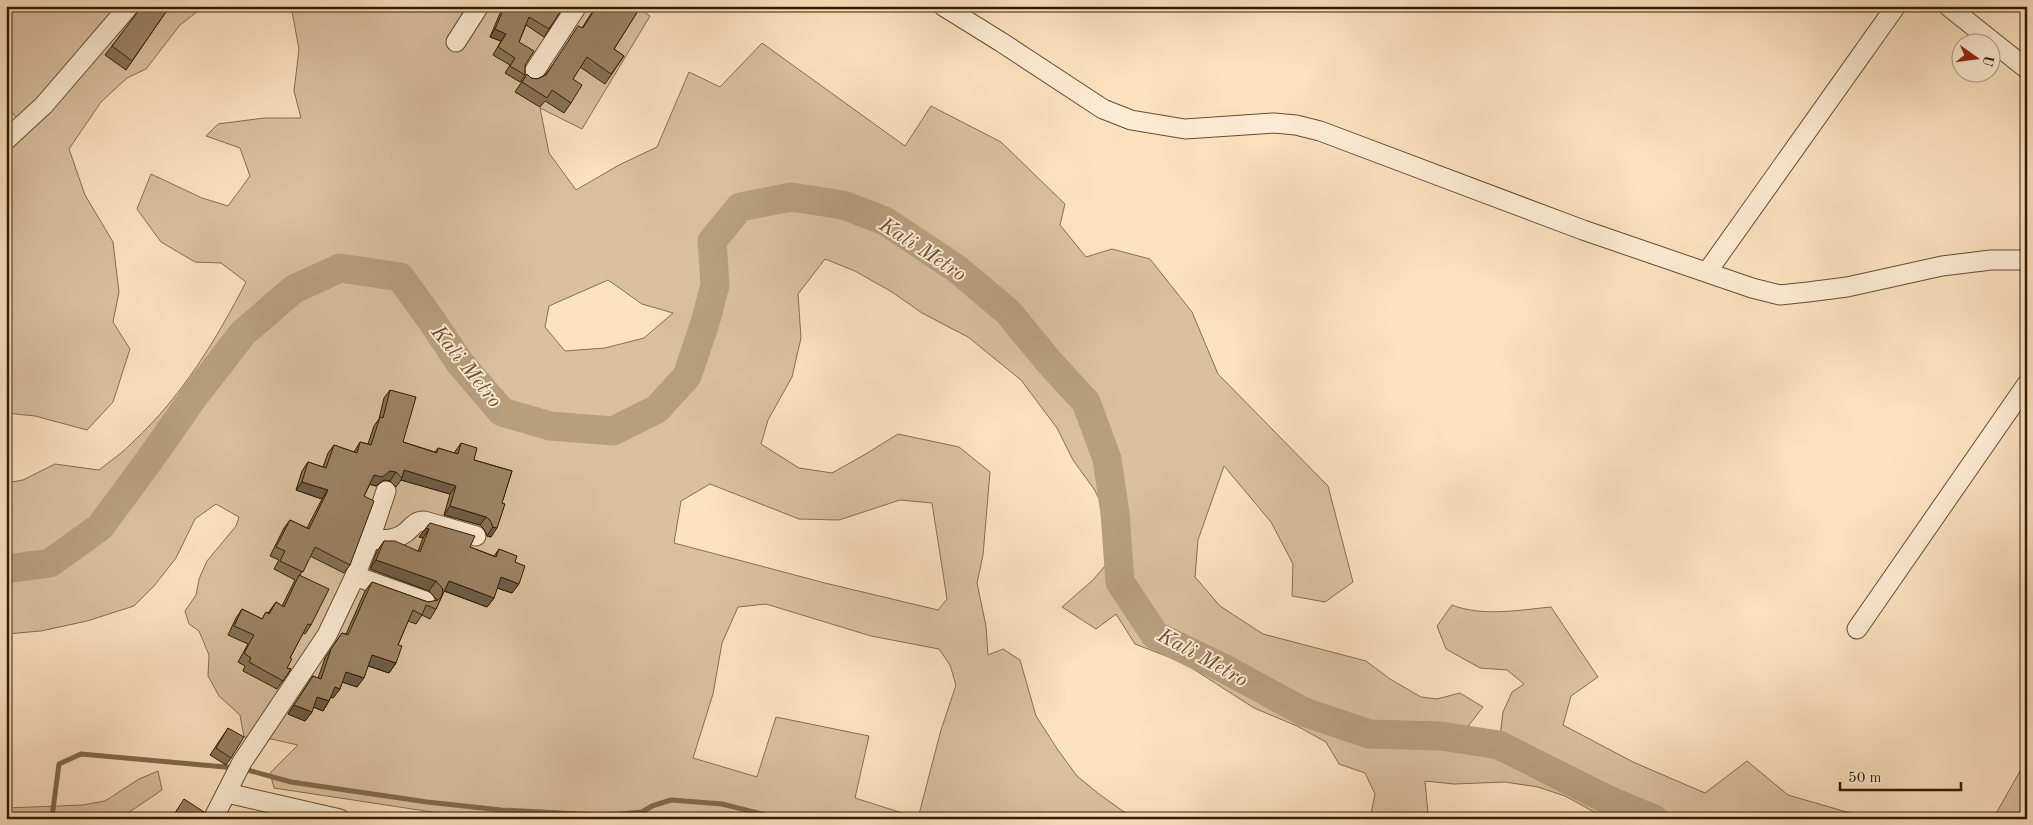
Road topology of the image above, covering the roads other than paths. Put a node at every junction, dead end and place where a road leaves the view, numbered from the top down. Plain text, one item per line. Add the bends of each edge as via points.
1 (129, 6) edge
2 (479, 6) edge
3 (577, 6) edge
4 (943, 6) edge
5 (1896, 6) edge
6 (1948, 6) edge
7 (456, 42) dead end
8 (2027, 69) edge
9 (530, 78) edge
10 (6, 140) edge
11 (2027, 260) edge
12 (1707, 272) junction
13 (2027, 384) edge
14 (386, 491) dead end
15 (476, 536) edge
16 (370, 539) junction
17 (355, 576) junction
18 (425, 600) edge
19 (1857, 629) dead end
20 (234, 777) junction
21 (213, 819) edge
22 (340, 819) edge

1 - 10 street via 44,105
2 - 7 street
3 - 9 street
4 - 12 street via 1103,109 1131,120 1185,129 1274,123 1320,131 1584,230
5 - 12 street
6 - 8 street
11 - 12 street via 1991,260 1942,266 1847,288 1780,295
13 - 19 street
14 - 16 street
15 - 16 street via 418,521 398,537
16 - 17 street
17 - 18 street
17 - 20 street via 327,635
20 - 21 street
20 - 22 street

